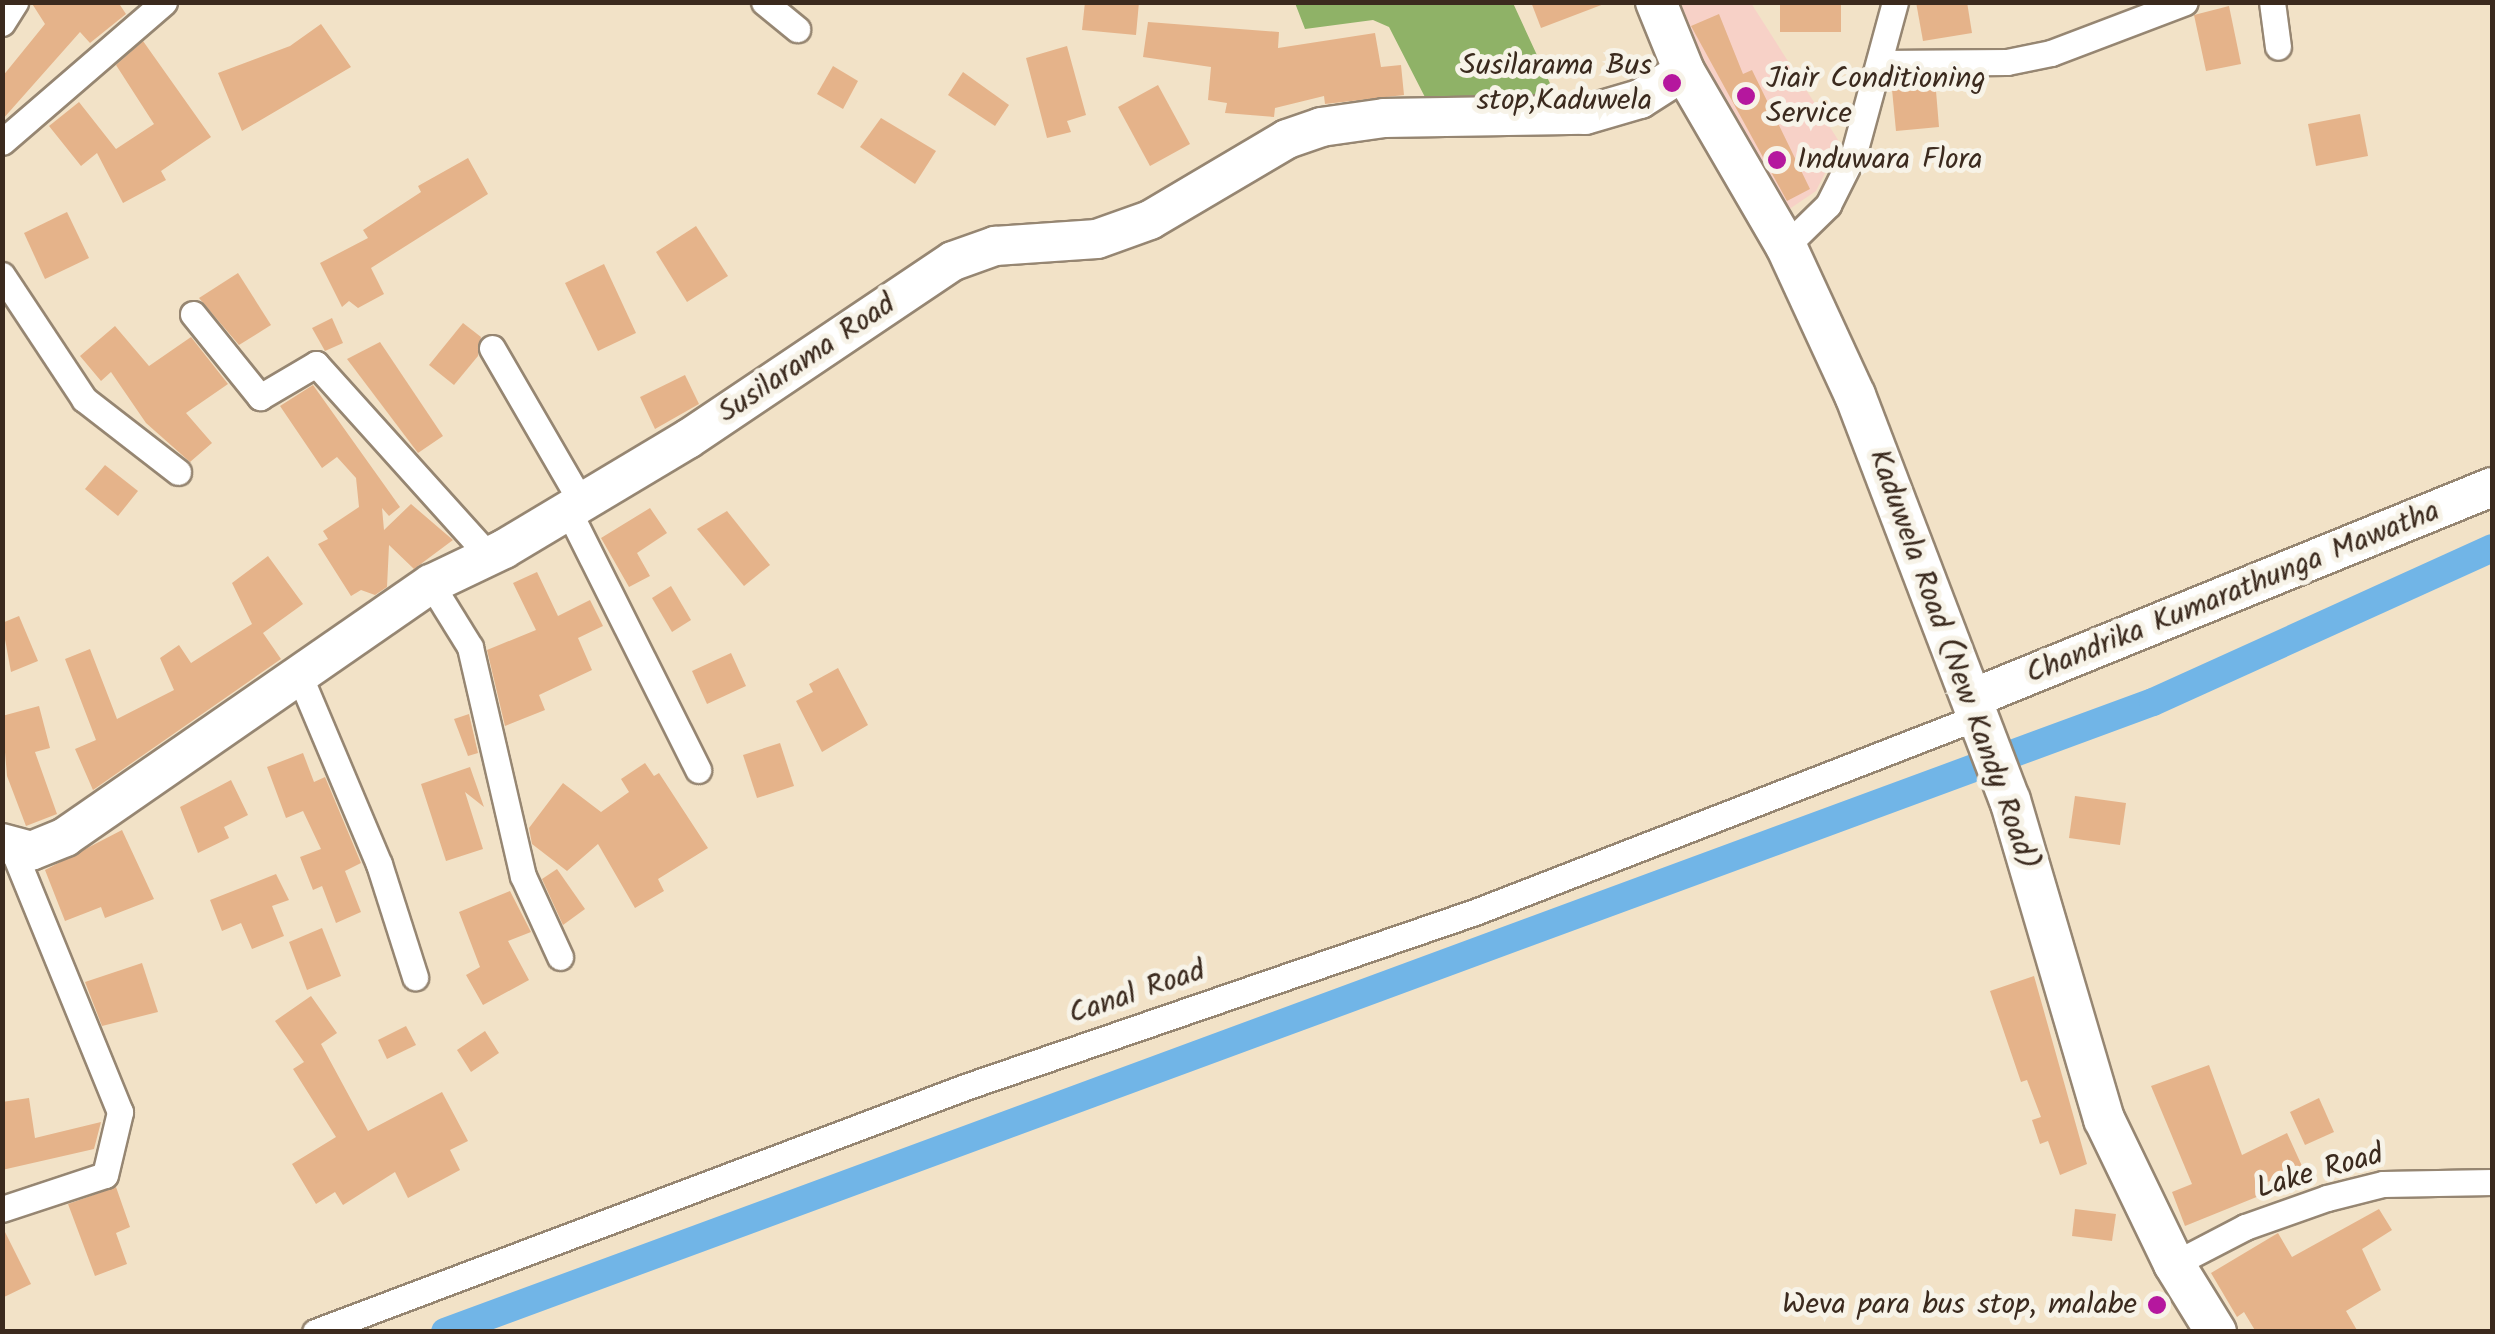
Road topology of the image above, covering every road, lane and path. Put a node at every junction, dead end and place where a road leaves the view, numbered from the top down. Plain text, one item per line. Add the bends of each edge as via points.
1 (15, 2) edge
2 (164, 2) edge
3 (764, 2) edge
4 (1656, 2) edge
5 (1895, 2) edge
6 (2184, 2) edge
7 (2272, 2) edge
8 (2, 23) edge
9 (796, 29) dead end
10 (2278, 46) dead end
11 (1880, 63) junction
12 (1684, 71) junction
13 (2, 142) edge
14 (1786, 246) junction
15 (2, 275) edge
16 (193, 314) dead end
17 (492, 348) dead end
18 (178, 472) dead end
19 (2492, 486) edge
20 (573, 504) junction
21 (489, 556) junction
22 (431, 584) junction
23 (300, 677) junction
24 (1980, 715) junction
25 (698, 770) dead end
26 (7, 844) edge
27 (560, 957) dead end
28 (415, 977) dead end
29 (2492, 1182) edge
30 (2, 1209) edge
31 (2174, 1264) junction
32 (315, 1332) edge
33 (2216, 1332) edge

1 - 8 street
2 - 13 street
3 - 9 street
4 - 12 main road, Kaduwela Road (New Kandy Road)
5 - 11 street
6 - 11 street via 2052,53 2007,62
7 - 10 street
11 - 14 street via 1854,153 1828,204
12 - 14 main road, Kaduwela Road (New Kandy Road)
12 - 20 street, Susilarama Road via 1627,104 1585,114 1384,118 1321,127 1287,139 1150,220 1097,238 996,246 952,261 688,440
14 - 24 main road, Kaduwela Road (New Kandy Road) via 1855,395
15 - 18 street via 84,399
16 - 21 street via 260,397 316,364
17 - 20 street
19 - 24 street, Chandrika Kumarathunga Mawatha
20 - 21 street, Susilarama Road
20 - 25 street
21 - 22 street, Susilarama Road
22 - 23 street, Susilarama Road
22 - 27 street via 470,647 523,876
23 - 26 street, Susilarama Road via 65,837 31,850
23 - 28 street via 378,864
24 - 31 main road, Kaduwela Road (New Kandy Road) via 2104,1119
24 - 32 street, Canal Road via 1476,912 965,1086
26 - 30 street via 120,1112 105,1174
29 - 31 street, Lake Road via 2418,1180 2364,1189 2245,1227
31 - 33 main road, Kaduwela Road (New Kandy Road)

